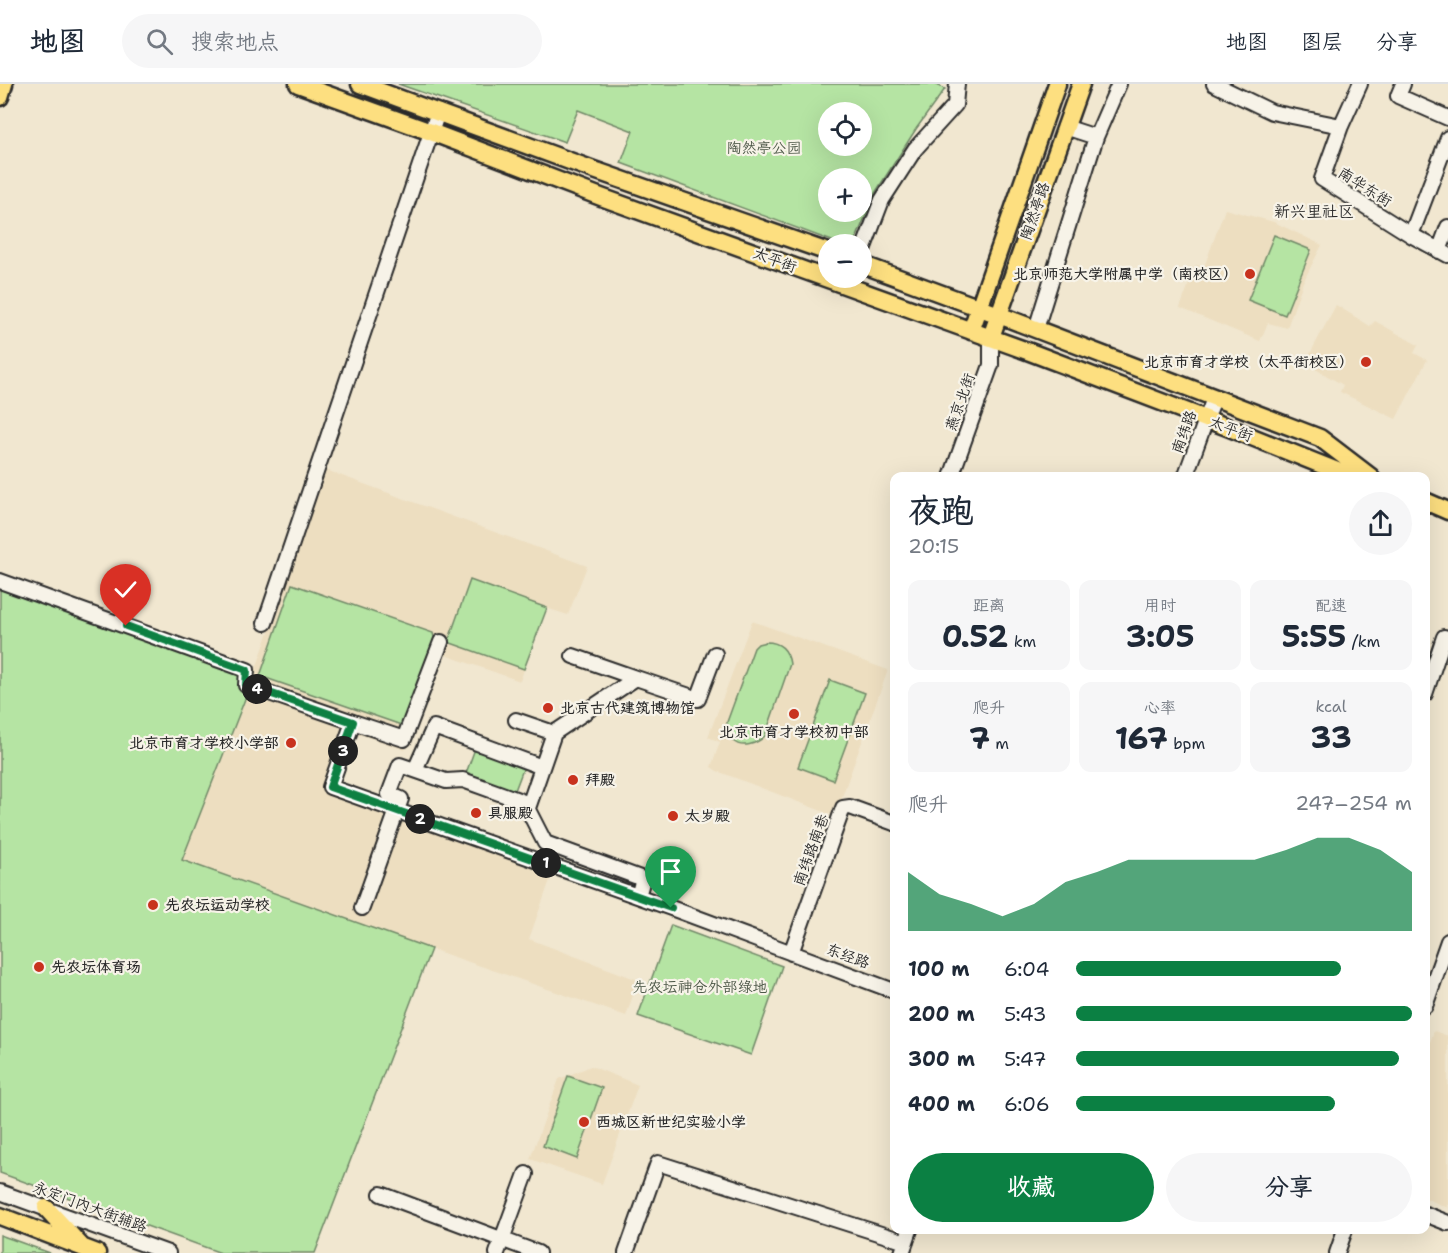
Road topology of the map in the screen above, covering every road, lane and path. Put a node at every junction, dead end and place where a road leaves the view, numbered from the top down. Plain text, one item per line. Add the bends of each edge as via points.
1 (4, 84) edge
2 (298, 84) edge
3 (360, 84) edge
4 (957, 84) edge
5 (1057, 84) edge
6 (1081, 84) edge
7 (1119, 84) edge
8 (1214, 84) edge
9 (1360, 84) edge
10 (1403, 84) edge
11 (0, 97) edge
12 (438, 112) junction
13 (1448, 118) edge
14 (1341, 126) junction
15 (1065, 128) junction
16 (430, 132) junction
17 (1096, 137) junction
18 (1448, 138) edge
19 (1448, 227) edge
20 (869, 234) edge
21 (1411, 235) junction
22 (818, 248) edge
23 (1443, 253) edge
24 (872, 268) edge
25 (979, 308) junction
26 (999, 315) junction
27 (1036, 329) junction
28 (971, 331) junction
29 (991, 337) junction
30 (1214, 398) junction
31 (1207, 419) junction
32 (953, 472) edge
33 (1187, 472) edge
34 (1340, 472) edge
35 (1364, 472) edge
36 (1430, 503) edge
37 (1448, 510) edge
38 (0, 581) edge
39 (265, 624) dead end
40 (1448, 638) edge
41 (441, 642) dead end
42 (715, 654) dead end
43 (573, 656) dead end
44 (636, 678) junction
45 (1430, 679) edge
46 (516, 720) dead end
47 (353, 722) junction
48 (554, 733) junction
49 (542, 767) junction
50 (415, 770) junction
51 (528, 808) junction
52 (396, 811) junction
53 (890, 822) edge
54 (638, 896) junction
55 (362, 908) dead end
56 (1448, 941) edge
57 (791, 953) junction
58 (890, 990) edge
59 (1430, 992) edge
60 (526, 1174) dead end
61 (0, 1192) edge
62 (381, 1194) dead end
63 (46, 1208) junction
64 (0, 1216) edge
65 (1430, 1216) edge
66 (1448, 1223) edge
67 (1344, 1234) edge
68 (906, 1242) edge
69 (499, 1246) edge
70 (90, 1251) edge
71 (168, 1253) edge
72 (538, 1253) edge
73 (626, 1253) edge
74 (1337, 1253) edge

1 - 11 main road
2 - 16 main road, 太平街
3 - 12 main road, 太平街
4 - 20 street via 956,105 915,149 882,200
5 - 25 main road, 陶然亭路
6 - 15 main road, 陶然亭路
7 - 17 street
8 - 14 street via 1272,112
9 - 14 street, 南华东街
10 - 13 street via 1398,96
12 - 16 street
12 - 22 main road, 太平街
14 - 21 street, 南华东街 via 1322,179
15 - 17 street
15 - 26 main road, 陶然亭路
16 - 28 main road, 太平街
16 - 39 street
17 - 27 street
18 - 21 street
19 - 23 street
21 - 23 street, 南华东街
24 - 25 main road, 太平街
25 - 26 main road, 太平街
25 - 28 main road, 陶然亭路
26 - 27 main road, 太平街
26 - 29 main road, 陶然亭路
27 - 30 main road, 太平街
28 - 29 main road, 太平街
29 - 31 main road, 太平街
29 - 32 street, 燕京北街 via 991,365
30 - 31 street, 南纬路
30 - 35 main road, 太平街 via 1320,438
31 - 33 street, 南纬路
31 - 34 main road, 太平街
36 - 37 main road
38 - 47 street via 247,670 246,685
40 - 45 street via 1444,637
41 - 47 street via 404,739
42 - 44 street via 698,699
43 - 44 street
44 - 48 street
46 - 48 street
47 - 52 street, 东经路 via 330,787
48 - 49 street
49 - 50 street via 434,727
49 - 51 street
50 - 51 street via 446,781 463,780 524,802
50 - 52 street via 400,765 389,794 401,799
51 - 54 street via 545,843 643,879
52 - 54 street, 东经路
52 - 55 street
53 - 57 street, 南纬路南巷 via 843,808
54 - 57 street, 东经路
56 - 59 street
57 - 58 street, 东经路
60 - 69 street
61 - 63 street, 永定门内大街辅路
62 - 69 street
63 - 70 main road
63 - 71 street, 永定门内大街辅路
64 - 70 main road
65 - 66 street
67 - 74 street
68 - 73 street via 658,1163
69 - 72 street

